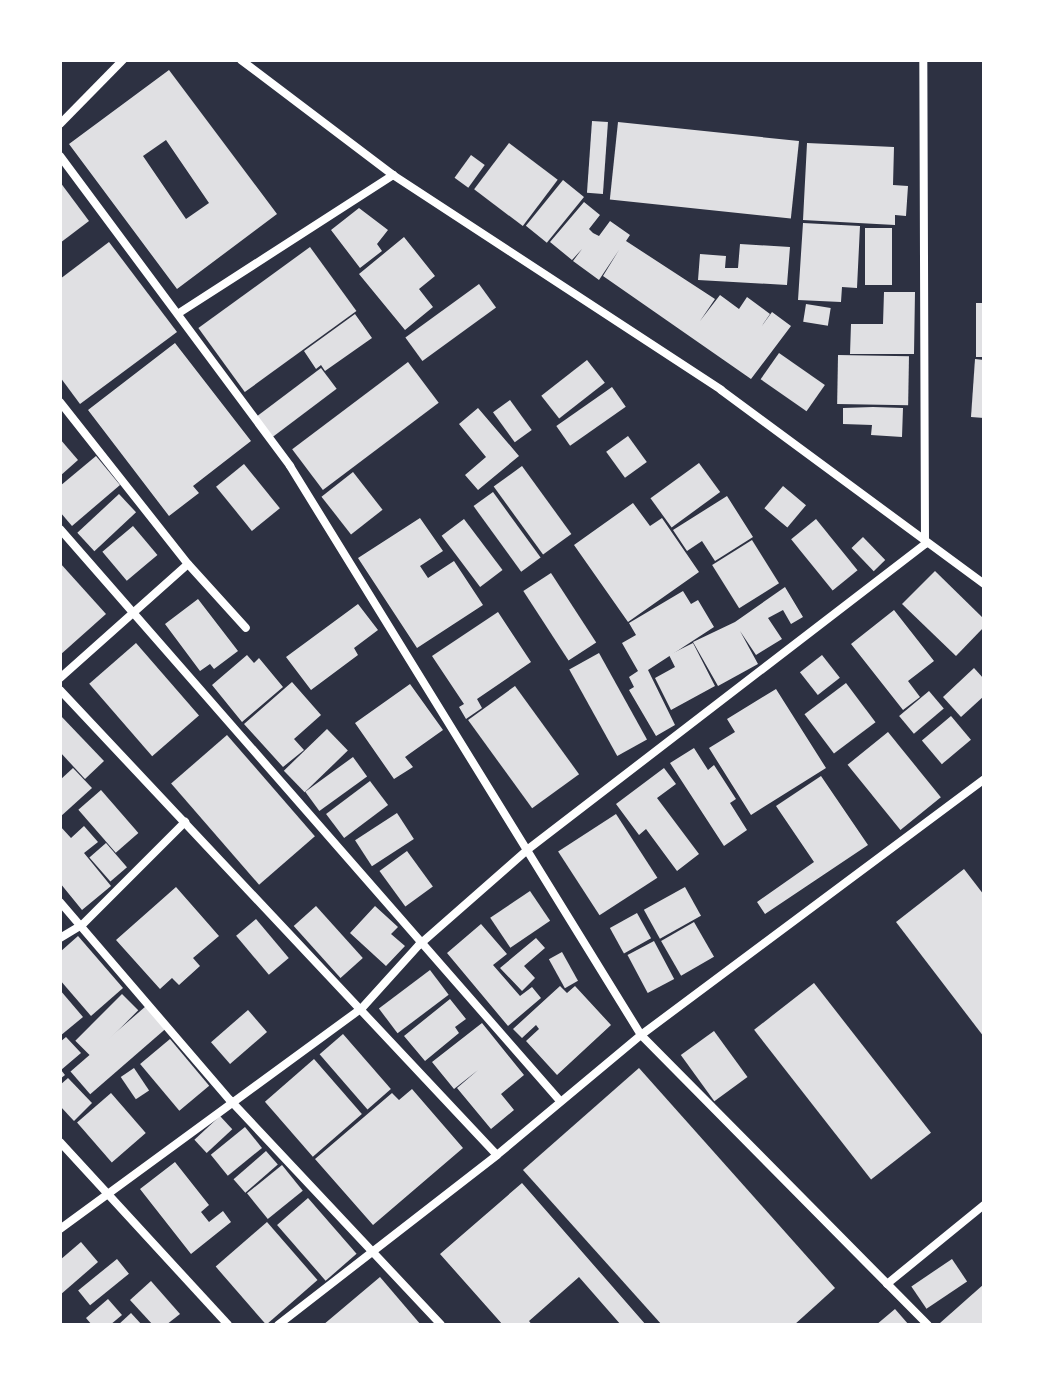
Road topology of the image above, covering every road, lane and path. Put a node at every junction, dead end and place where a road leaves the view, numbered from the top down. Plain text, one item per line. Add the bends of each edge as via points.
1 (123, 60) edge
2 (241, 60) edge
3 (923, 60) edge
4 (60, 124) edge
5 (60, 156) edge
6 (393, 175) junction
7 (179, 313) junction
8 (60, 402) edge
9 (60, 529) edge
10 (925, 544) junction
11 (188, 564) junction
12 (984, 584) edge
13 (132, 614) junction
14 (246, 628) dead end
15 (60, 678) edge
16 (60, 690) edge
17 (984, 779) edge
18 (185, 822) junction
19 (527, 850) junction
20 (60, 902) edge
21 (82, 925) junction
22 (60, 938) edge
23 (419, 945) junction
24 (362, 1008) junction
25 (641, 1035) junction
26 (230, 1100) junction
27 (560, 1101) junction
28 (60, 1142) edge
29 (497, 1155) junction
30 (108, 1196) junction
31 (984, 1205) edge
32 (60, 1229) edge
33 (372, 1253) junction
34 (887, 1284) junction
35 (228, 1325) edge
36 (278, 1325) edge
37 (441, 1325) edge
38 (928, 1325) edge

1 - 4 street
2 - 6 street
3 - 10 street
5 - 7 street
6 - 7 street
6 - 10 street via 721,390
7 - 19 street via 290,466
8 - 11 street
9 - 13 street
10 - 12 street
10 - 19 street
11 - 13 street
11 - 14 street
13 - 15 street
13 - 23 street via 252,745
16 - 18 street
17 - 25 street
18 - 21 street
18 - 24 street
19 - 23 street
19 - 25 street
20 - 21 street
21 - 22 street
21 - 26 street
23 - 24 street
23 - 27 street
24 - 26 street
24 - 29 street
25 - 27 street
25 - 34 street
26 - 30 street
26 - 33 street
27 - 29 street
28 - 30 street
29 - 33 street
30 - 32 street
30 - 35 street
31 - 34 street
33 - 36 street
33 - 37 street
34 - 38 street

